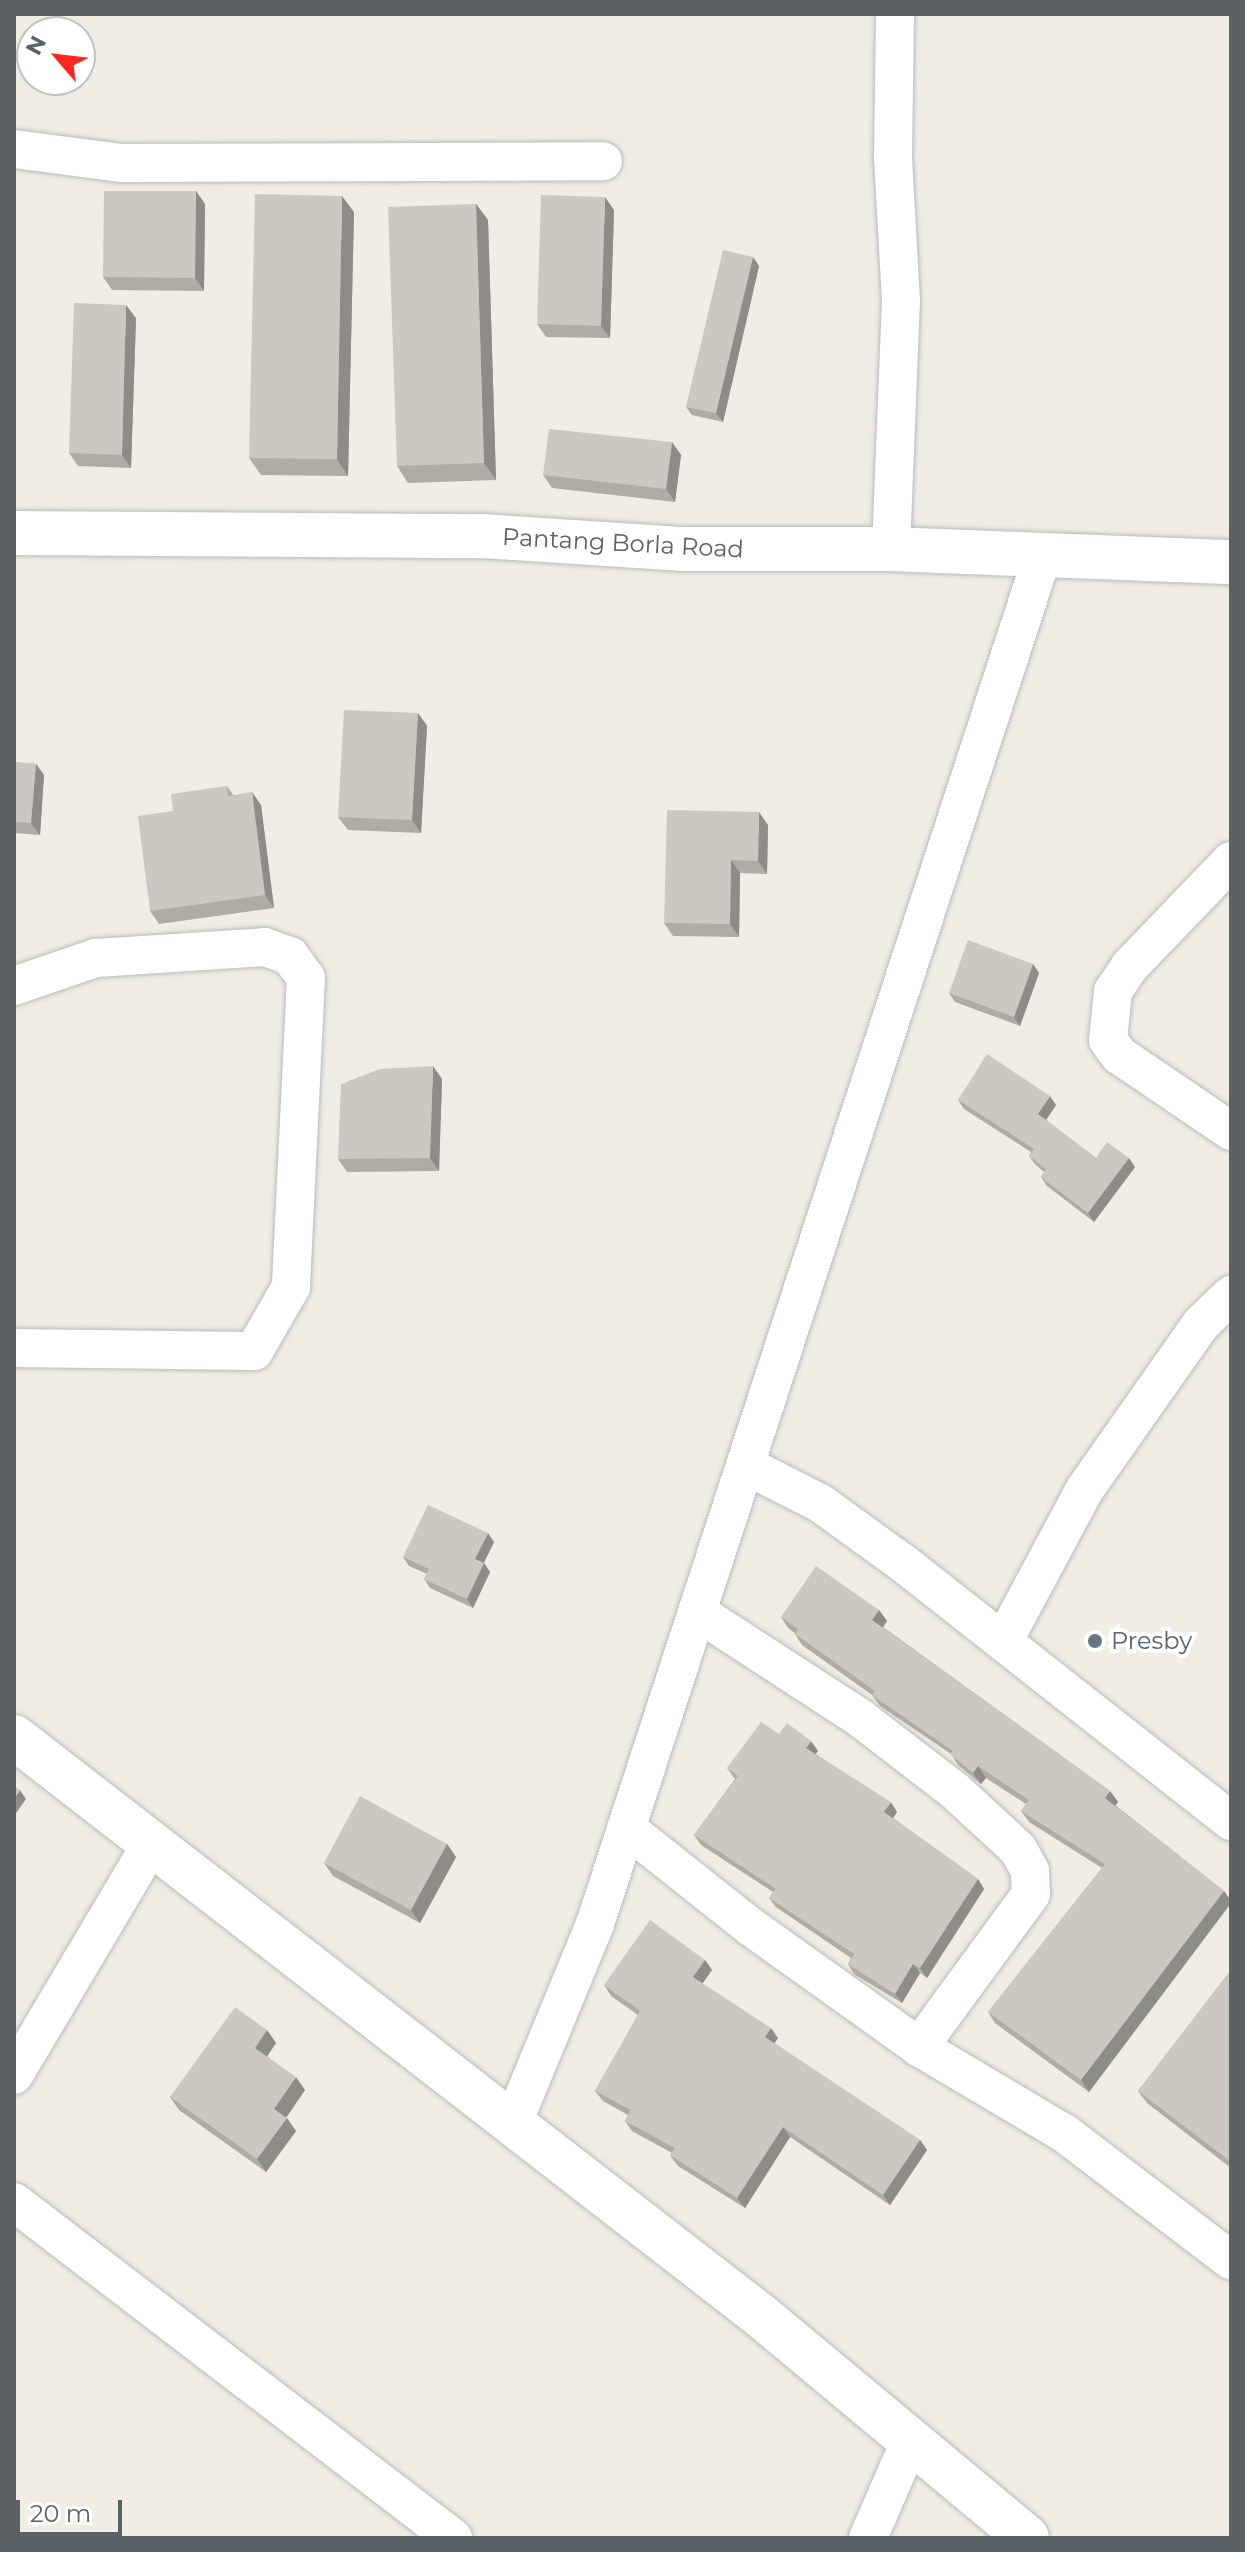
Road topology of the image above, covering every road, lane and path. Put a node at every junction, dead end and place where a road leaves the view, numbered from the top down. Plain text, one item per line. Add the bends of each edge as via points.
1 (895, 14) edge
2 (14, 149) edge
3 (603, 161) dead end
4 (14, 533) edge
5 (891, 549) junction
6 (1043, 554) junction
7 (1231, 562) edge
8 (1231, 861) edge
9 (14, 986) edge
10 (1231, 1131) edge
11 (1231, 1295) edge
12 (14, 1348) edge
13 (745, 1465) junction
14 (697, 1612) junction
15 (1004, 1640) junction
16 (14, 1737) edge
17 (1231, 1821) edge
18 (626, 1828) junction
19 (150, 1846) junction
20 (919, 2047) junction
21 (14, 2075) edge
22 (513, 2123) junction
23 (14, 2202) edge
24 (1231, 2260) edge
25 (911, 2439) junction
26 (453, 2538) edge
27 (868, 2538) edge
28 (1027, 2538) edge

1 - 5 street via 893,156 901,301
2 - 3 street via 122,163
4 - 5 street, Pantang Borla Road via 482,536 681,549
5 - 6 street, Pantang Borla Road
6 - 7 street, Pantang Borla Road
6 - 13 street
8 - 10 street via 1130,966 1113,991 1108,1028 1108,1040 1119,1055
9 - 12 street via 96,958 265,947 290,956 306,978 291,1287 254,1351
11 - 15 street via 1201,1324 1085,1489
13 - 14 street
13 - 15 street via 820,1503
14 - 18 street
14 - 20 street via 860,1718 954,1790 1018,1849 1030,1871 1031,1894
15 - 17 street
16 - 19 street
18 - 20 street via 751,1927
18 - 22 street via 595,1924
19 - 21 street
19 - 22 street
20 - 24 street via 1064,2133
22 - 25 street
23 - 26 street
25 - 27 street
25 - 28 street

